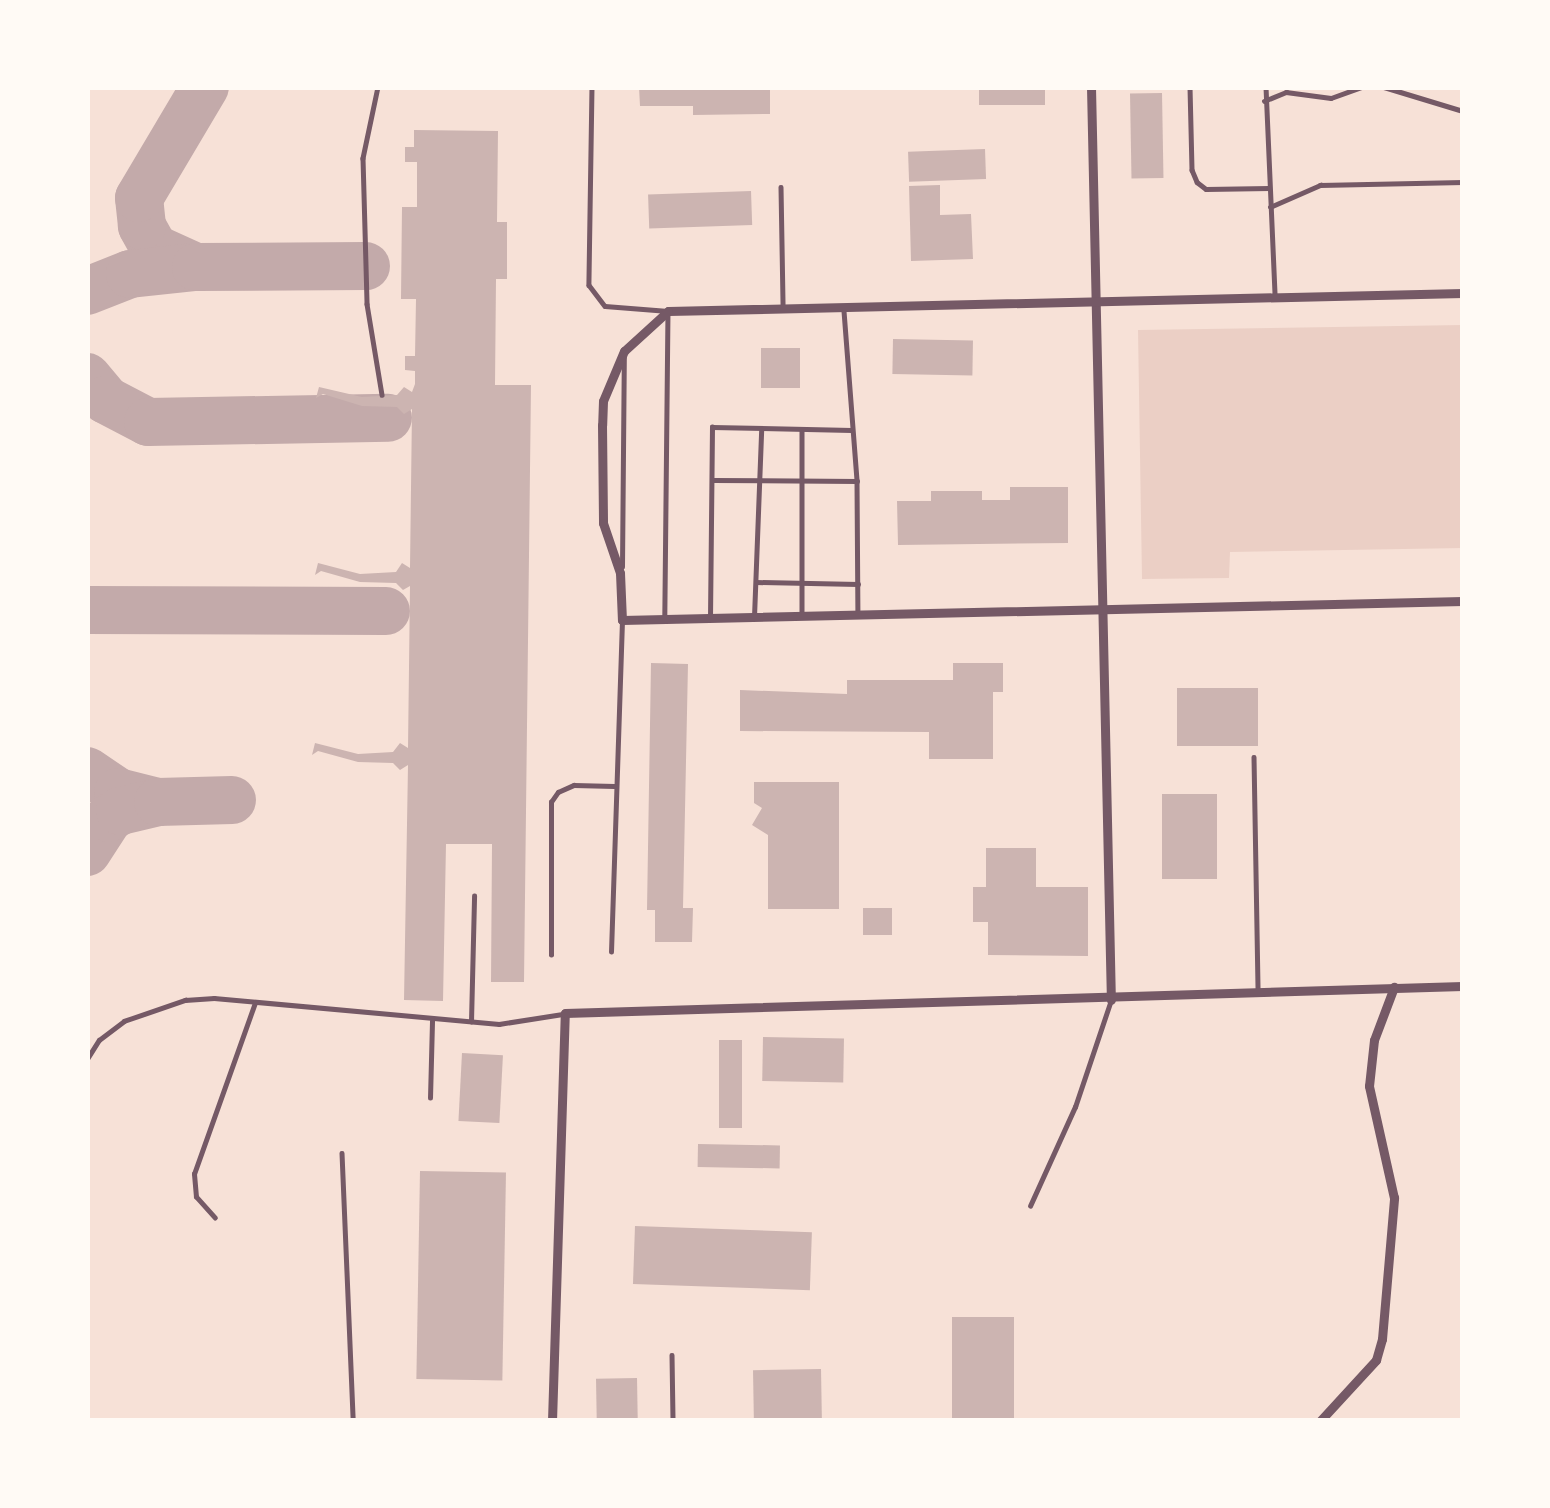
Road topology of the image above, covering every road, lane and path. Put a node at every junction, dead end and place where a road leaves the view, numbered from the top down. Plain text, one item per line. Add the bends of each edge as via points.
1 (378, 87) edge
2 (592, 87) edge
3 (1091, 87) edge
4 (1190, 87) edge
5 (1266, 87) edge
6 (1362, 87) edge
7 (1384, 87) edge
8 (1264, 101) junction
9 (1463, 111) edge
10 (1463, 182) edge
11 (781, 187) dead end
12 (1269, 188) junction
13 (1270, 207) junction
14 (1463, 292) edge
15 (1275, 296) junction
16 (1096, 299) junction
17 (783, 306) junction
18 (844, 306) junction
19 (668, 310) junction
20 (624, 351) junction
21 (382, 395) dead end
22 (762, 429) junction
23 (802, 430) junction
24 (851, 430) junction
25 (711, 480) junction
26 (804, 482) junction
27 (857, 482) junction
28 (620, 573) junction
29 (757, 583) junction
30 (803, 584) junction
31 (858, 584) junction
32 (1463, 601) edge
33 (1107, 609) junction
34 (802, 616) junction
35 (754, 617) junction
36 (857, 617) junction
37 (622, 620) junction
38 (665, 620) junction
39 (710, 620) junction
40 (1254, 757) dead end
41 (614, 786) junction
42 (474, 896) dead end
43 (611, 952) dead end
44 (551, 956) dead end
45 (1463, 986) edge
46 (1394, 987) junction
47 (1258, 993) junction
48 (1112, 1000) junction
49 (255, 1003) junction
50 (565, 1013) junction
51 (432, 1021) junction
52 (471, 1023) junction
53 (87, 1059) edge
54 (430, 1098) dead end
55 (342, 1153) dead end
56 (1030, 1206) dead end
57 (215, 1219) dead end
58 (672, 1355) dead end
59 (353, 1421) edge
60 (552, 1421) edge
61 (673, 1421) edge
62 (1320, 1421) edge

1 - 21 lane via 363,158 367,304
2 - 19 lane via 589,284 605,306
3 - 16 street
4 - 12 lane via 1197,182 1206,189
5 - 8 lane
6 - 8 lane via 1331,98 1286,92
7 - 9 lane
8 - 12 lane
10 - 13 lane via 1320,185
11 - 17 lane
12 - 13 lane
13 - 15 lane
14 - 15 street
15 - 16 street
16 - 18 street
16 - 33 street
17 - 18 street
17 - 19 street
18 - 24 lane
19 - 20 street
19 - 38 lane
20 - 28 lane
20 - 28 street via 603,400 602,425 603,523
22 - 23 lane
22 - 25 lane via 712,427
22 - 29 lane
23 - 24 lane
23 - 26 lane
24 - 27 lane
25 - 26 lane
25 - 39 lane
26 - 27 lane
26 - 30 lane
27 - 31 lane
28 - 37 street
29 - 30 lane
29 - 35 lane
30 - 31 lane
30 - 34 lane
31 - 36 lane
32 - 33 street
33 - 36 street
33 - 48 street
34 - 35 street
34 - 36 street
35 - 39 street
37 - 38 street
37 - 41 lane
38 - 39 street
40 - 47 lane
41 - 43 lane
41 - 44 lane via 574,785 551,802
42 - 52 lane
45 - 46 street
46 - 47 street
46 - 62 street via 1369,1064 1394,1198 1382,1339 1376,1360
47 - 48 street
48 - 50 street
48 - 56 lane
49 - 51 lane
49 - 53 lane via 214,998 153,1008 99,1040
49 - 57 lane via 194,1174 196,1197
50 - 52 lane
50 - 60 street
51 - 52 lane
51 - 54 lane
55 - 59 lane
58 - 61 lane

